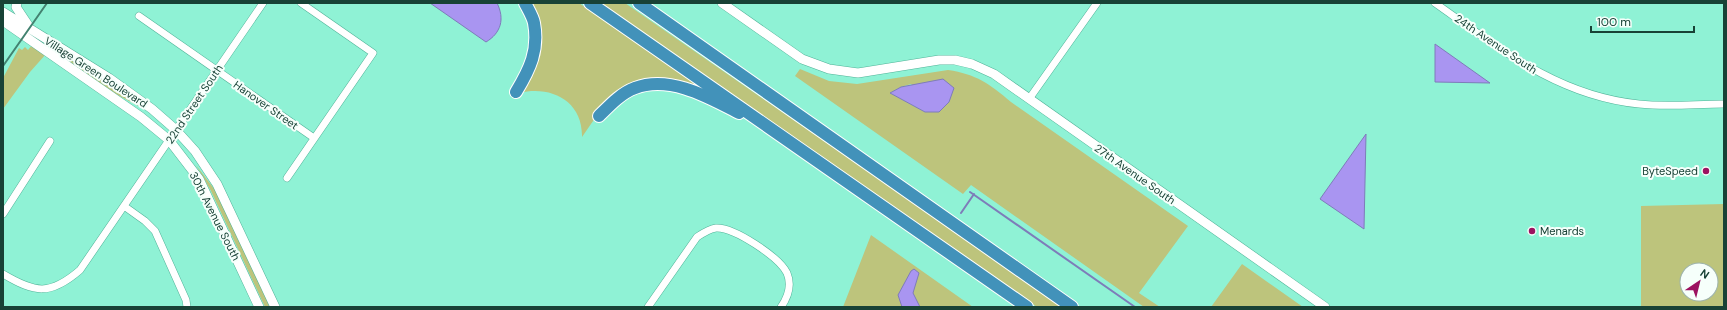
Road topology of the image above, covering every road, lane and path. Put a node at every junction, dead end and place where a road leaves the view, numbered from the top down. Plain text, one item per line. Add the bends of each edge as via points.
1 (16, 3) edge
2 (263, 3) edge
3 (301, 3) edge
4 (525, 3) edge
5 (590, 3) edge
6 (639, 3) edge
7 (722, 3) edge
8 (1097, 3) edge
9 (1435, 3) edge
10 (3, 12) edge
11 (139, 16) dead end
12 (3, 21) edge
13 (29, 28) junction
14 (217, 71) junction
15 (516, 92) dead end
16 (1029, 99) junction
17 (1724, 104) edge
18 (599, 116) dead end
19 (176, 130) junction
20 (784, 137) junction
21 (314, 138) junction
22 (170, 140) junction
23 (50, 141) dead end
24 (287, 178) dead end
25 (124, 206) junction
26 (3, 214) edge
27 (3, 274) edge
28 (187, 307) edge
29 (259, 307) edge
30 (276, 307) edge
31 (648, 307) edge
32 (781, 307) edge
33 (1027, 307) edge
34 (1072, 307) edge
35 (1324, 307) edge

1 - 13 street
2 - 14 street, 22nd Street South
3 - 21 street via 373,53
4 - 15 highway via 534,22 535,52 529,70
5 - 20 highway
6 - 34 highway
7 - 16 street, 27th Avenue South via 802,59 829,69 858,73 939,60 955,60 994,74
8 - 16 street
9 - 17 street, 24th Avenue South via 1523,64 1548,78 1580,90 1640,104
10 - 13 street, Village Green Boulevard
11 - 14 street, Hanover Street
12 - 22 street, 30th Avenue South
13 - 19 street, Village Green Boulevard via 109,78
14 - 19 street, 22nd Street South
14 - 21 street, Hanover Street
16 - 35 street, 27th Avenue South
18 - 20 highway via 613,102 634,88 659,83 695,91
19 - 22 street, 22nd Street South
19 - 30 street, Village Green Boulevard via 195,151 217,184
20 - 33 highway
21 - 24 street
22 - 25 street, 22nd Street South
22 - 29 street, 30th Avenue South via 198,179
23 - 26 street
25 - 27 street, 22nd Street South via 80,270 67,282 51,289 33,289
25 - 28 street via 145,221 155,232
31 - 32 street via 697,237 707,230 716,228 737,233 779,262 790,283

